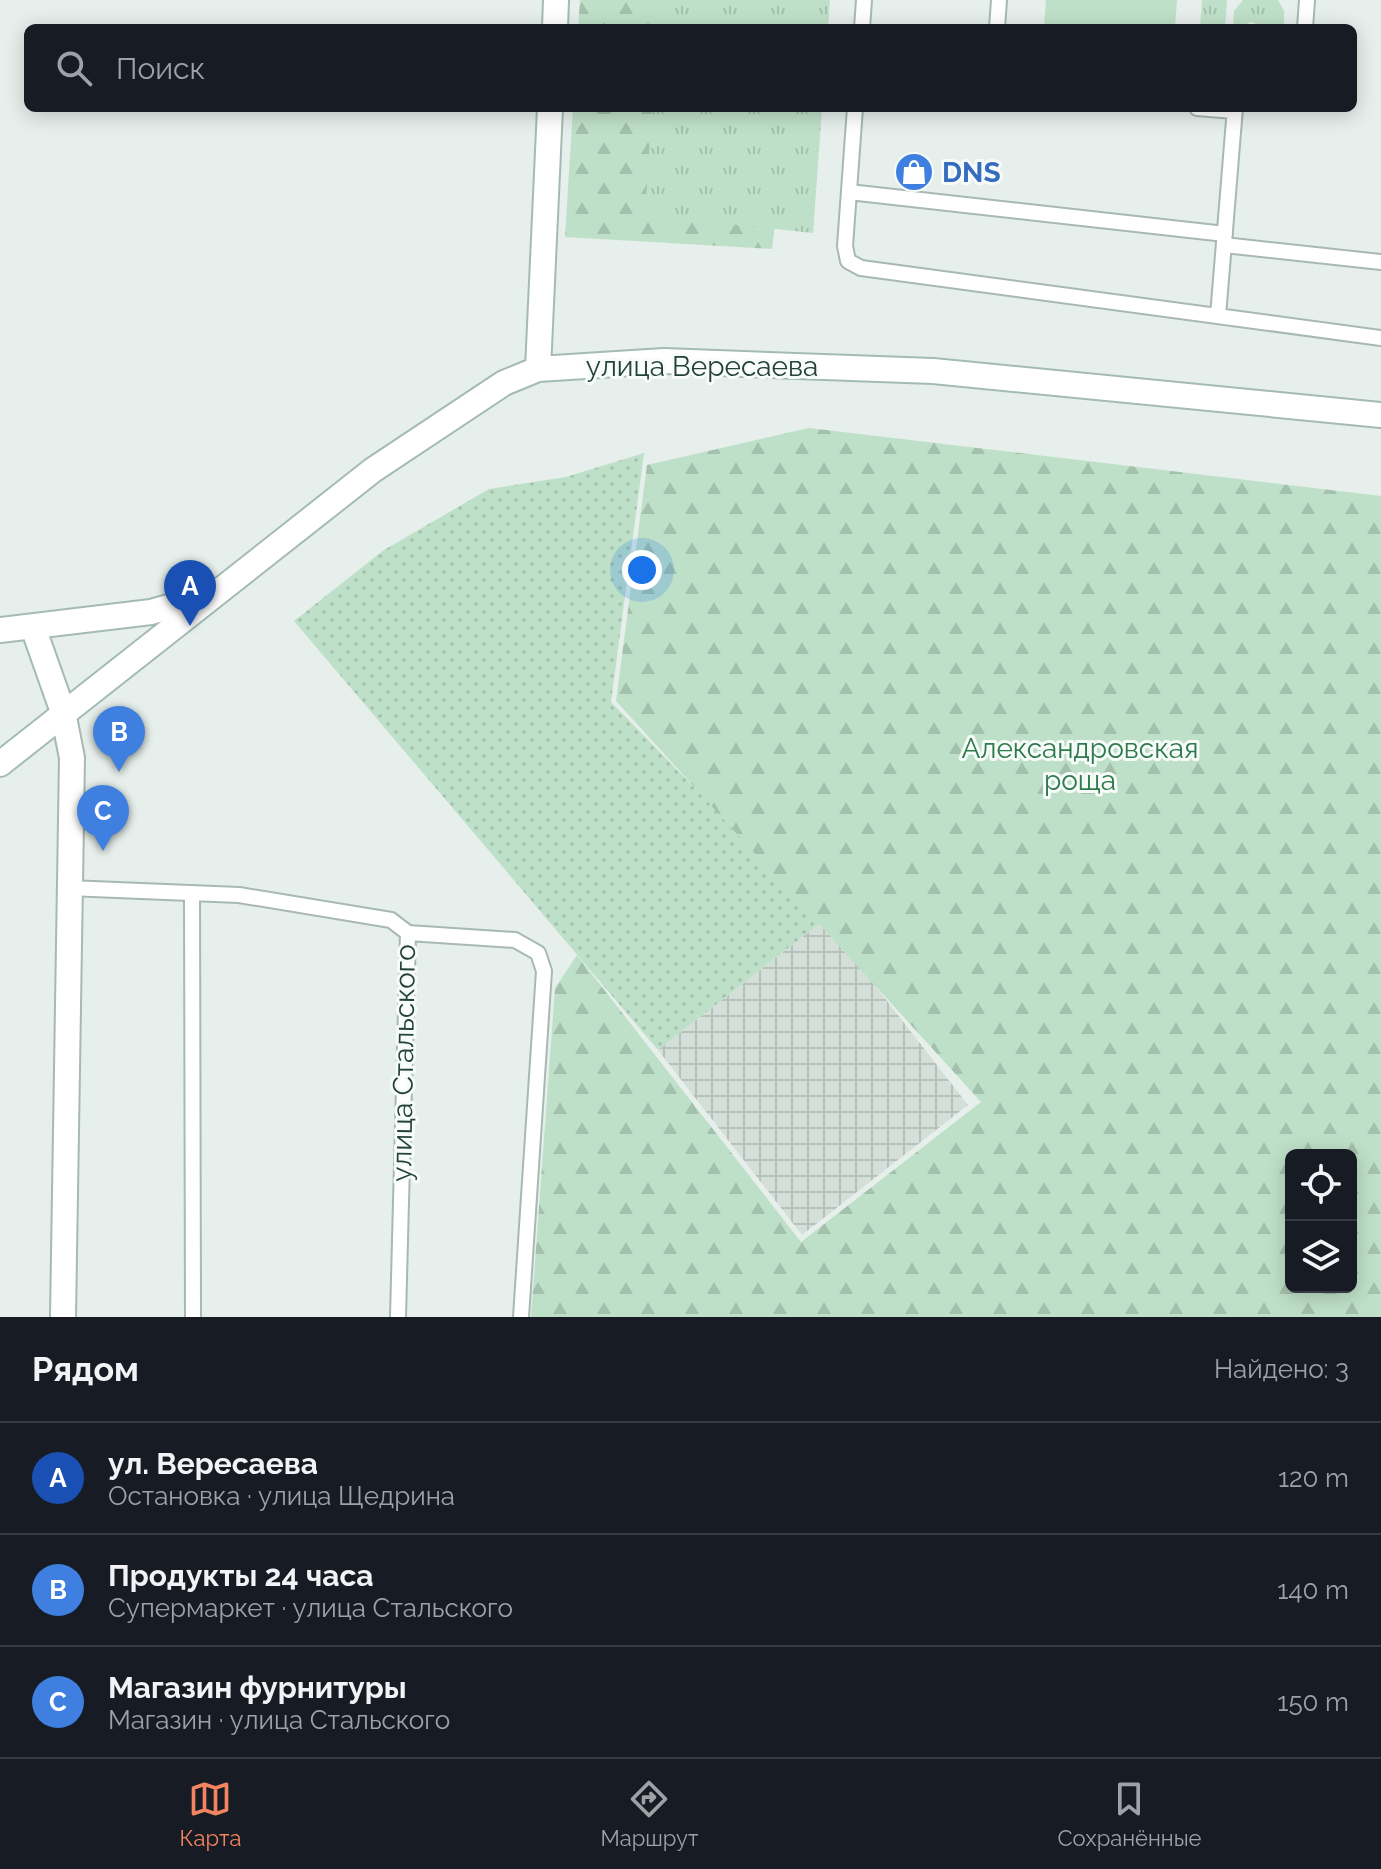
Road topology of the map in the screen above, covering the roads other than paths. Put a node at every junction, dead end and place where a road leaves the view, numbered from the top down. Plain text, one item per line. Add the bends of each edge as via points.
1 (556, 0) edge
2 (864, 0) edge
3 (999, 0) edge
4 (1307, 0) edge
5 (555, 24) edge
6 (862, 24) edge
7 (997, 24) edge
8 (1305, 24) edge
9 (550, 112) edge
10 (855, 112) edge
11 (1234, 112) edge
12 (849, 192) junction
13 (1224, 240) junction
14 (1381, 262) edge
15 (1218, 316) junction
16 (1381, 338) edge
17 (538, 369) junction
18 (1381, 415) edge
19 (213, 595) junction
20 (33, 627) junction
21 (0, 630) edge
22 (63, 712) junction
23 (0, 764) edge
24 (68, 888) junction
25 (192, 893) junction
26 (408, 933) junction
27 (63, 1317) edge
28 (193, 1317) edge
29 (398, 1317) edge
30 (521, 1317) edge

1 - 5 main road
2 - 6 lane
3 - 7 lane
4 - 8 lane
9 - 17 main road
10 - 12 lane
11 - 13 lane
12 - 13 lane
12 - 15 lane via 845,246 848,261 861,268
13 - 14 lane
13 - 15 lane
15 - 16 lane
17 - 18 main road, улица Вересаева via 664,361 933,371
17 - 19 main road, улица Вересаева via 504,383 373,470
19 - 20 main road, улица Вересаева via 151,612
19 - 22 main road
20 - 21 main road, улица Вересаева
20 - 22 main road
22 - 23 main road
22 - 24 main road via 72,758
24 - 25 lane, улица Стальского
24 - 27 main road
25 - 26 lane, улица Стальского via 338,909 391,920
25 - 28 lane
26 - 29 lane, улица Стальского
26 - 30 lane via 515,940 538,953 544,971

